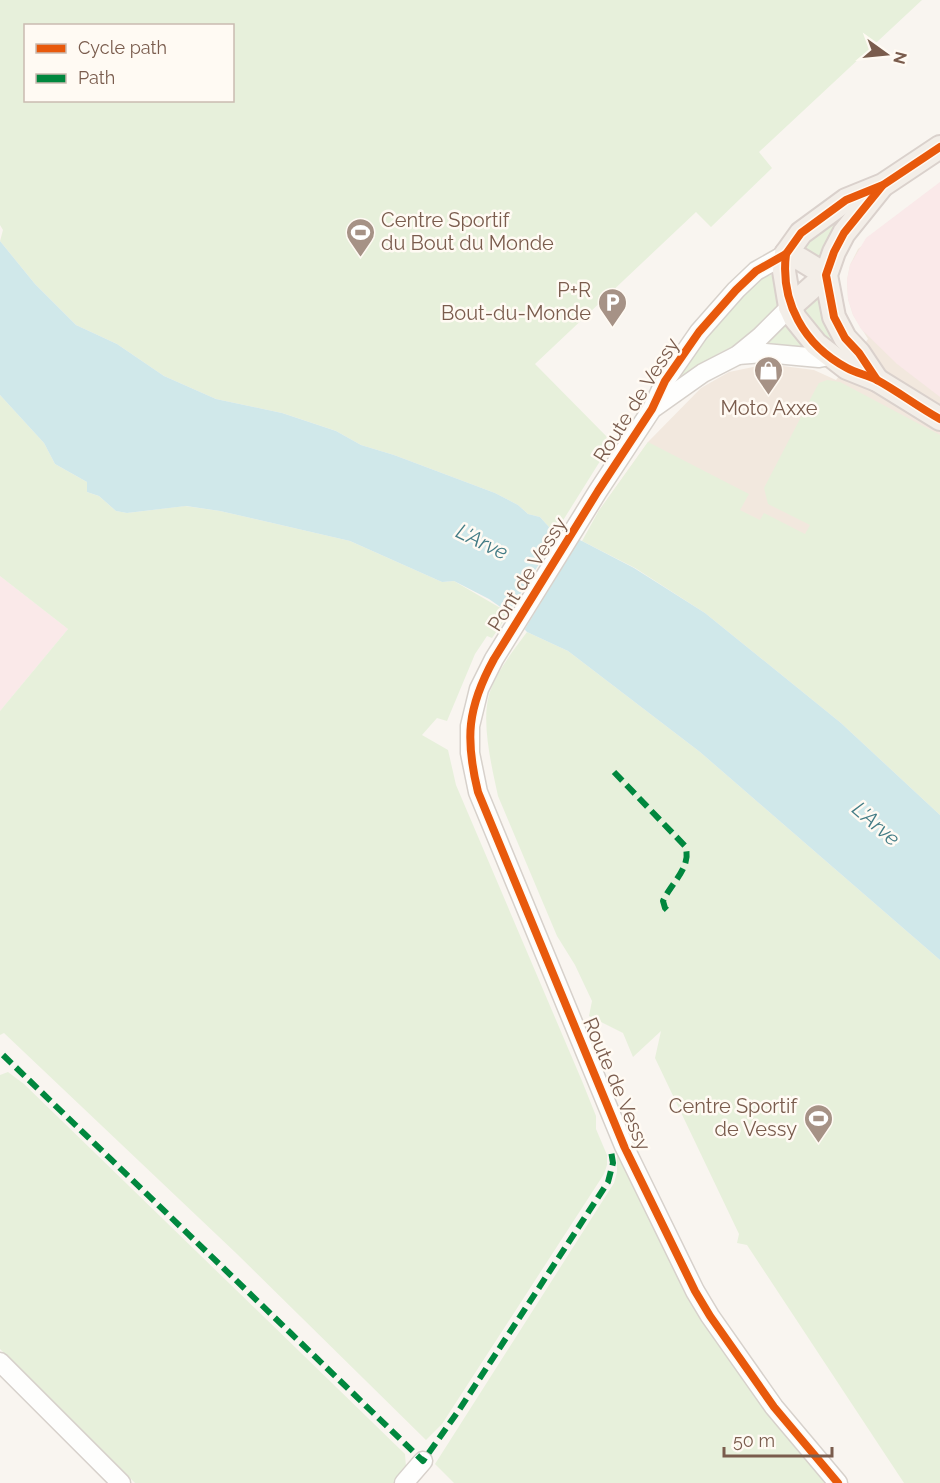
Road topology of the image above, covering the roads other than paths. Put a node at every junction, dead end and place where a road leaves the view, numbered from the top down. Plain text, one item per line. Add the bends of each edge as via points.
1 (940, 147) edge
2 (883, 185) junction
3 (786, 254) junction
4 (826, 275) junction
5 (790, 307) junction
6 (738, 355) junction
7 (830, 356) junction
8 (877, 380) junction
9 (652, 409) junction
10 (940, 419) edge
11 (589, 506) joint
12 (494, 659) joint
13 (0, 1362) edge
14 (423, 1461) dead end
15 (121, 1483) edge
16 (404, 1483) edge
17 (838, 1483) edge

1 - 2 main road, Route de Vessy
2 - 3 main road, Route de Vessy via 836,206 801,233
2 - 4 main road, Route de Vessy via 844,233
3 - 4 main road
3 - 5 main road via 784,272
3 - 9 street, Route de Vessy via 756,272 699,332 665,381
4 - 5 main road
4 - 8 main road via 834,317
5 - 6 street, Route de Vessy
5 - 7 main road via 804,329
6 - 7 street, Route de Vessy
6 - 9 street, Route de Vessy via 703,372
7 - 8 main road
8 - 10 main road
9 - 11 street, Route de Vessy
11 - 12 street, Pont de Vessy
12 - 17 street, Route de Vessy via 472,714 472,769 580,1044 624,1146 695,1291 774,1407
13 - 15 street
14 - 16 street

